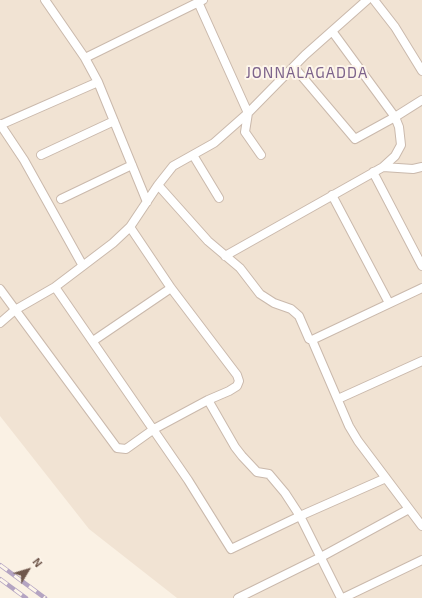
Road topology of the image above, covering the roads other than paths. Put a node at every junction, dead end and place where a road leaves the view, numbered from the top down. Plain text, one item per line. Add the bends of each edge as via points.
1 (45, 0) edge
2 (367, 0) edge
3 (374, 0) edge
4 (201, 1) edge
5 (332, 32) junction
6 (86, 58) junction
7 (294, 67) junction
8 (422, 72) edge
9 (98, 82) junction
10 (422, 100) edge
11 (248, 113) junction
12 (395, 117) junction
13 (114, 121) junction
14 (0, 125) edge
15 (41, 155) dead end
16 (192, 155) junction
17 (260, 155) dead end
18 (132, 165) junction
19 (383, 167) junction
20 (422, 167) edge
21 (373, 172) junction
22 (158, 185) junction
23 (332, 195) junction
24 (219, 198) dead end
25 (61, 199) dead end
26 (147, 202) junction
27 (130, 227) junction
28 (224, 256) junction
29 (83, 266) junction
30 (422, 266) edge
31 (55, 287) junction
32 (0, 288) edge
33 (170, 288) junction
34 (422, 288) edge
35 (389, 303) junction
36 (15, 310) junction
37 (0, 323) edge
38 (312, 340) junction
39 (93, 341) junction
40 (422, 361) edge
41 (338, 398) junction
42 (208, 400) junction
43 (154, 429) junction
44 (386, 478) junction
45 (409, 509) junction
46 (300, 516) junction
47 (422, 526) edge
48 (321, 557) junction
49 (422, 560) edge
50 (238, 598) edge
51 (342, 598) edge

1 - 6 street
2 - 5 street
3 - 8 street via 395,27
4 - 6 street
4 - 11 street
5 - 7 street
5 - 12 street
6 - 9 street
7 - 11 street
7 - 12 street via 355,139
9 - 13 street
9 - 14 street
10 - 12 street
11 - 16 street via 214,143
11 - 17 street via 245,132
12 - 19 street via 401,145 395,156
13 - 15 street
13 - 18 street
14 - 29 street via 24,160
16 - 22 street via 173,166
16 - 24 street
18 - 25 street
18 - 26 street
19 - 20 street
19 - 21 street
21 - 23 street
21 - 30 street
22 - 26 street
22 - 28 street via 193,226
23 - 28 street
23 - 35 street
26 - 27 street
27 - 29 street
27 - 33 street
28 - 38 street via 240,268 260,294 274,303 291,309 299,316 309,339
29 - 31 street
31 - 36 street
31 - 39 street
32 - 36 street
33 - 39 street
33 - 42 street via 230,365 239,381 237,386 229,391
34 - 35 street
35 - 38 street
36 - 37 street
36 - 43 street via 117,448 126,449
38 - 41 street
39 - 43 street
40 - 41 street
41 - 44 street via 349,426
42 - 43 street
42 - 46 street via 242,456 257,472 269,474 274,478
43 - 46 street via 231,549
44 - 45 street
44 - 46 street
45 - 47 street
45 - 48 street
46 - 48 street
48 - 50 street
48 - 51 street
49 - 51 street

